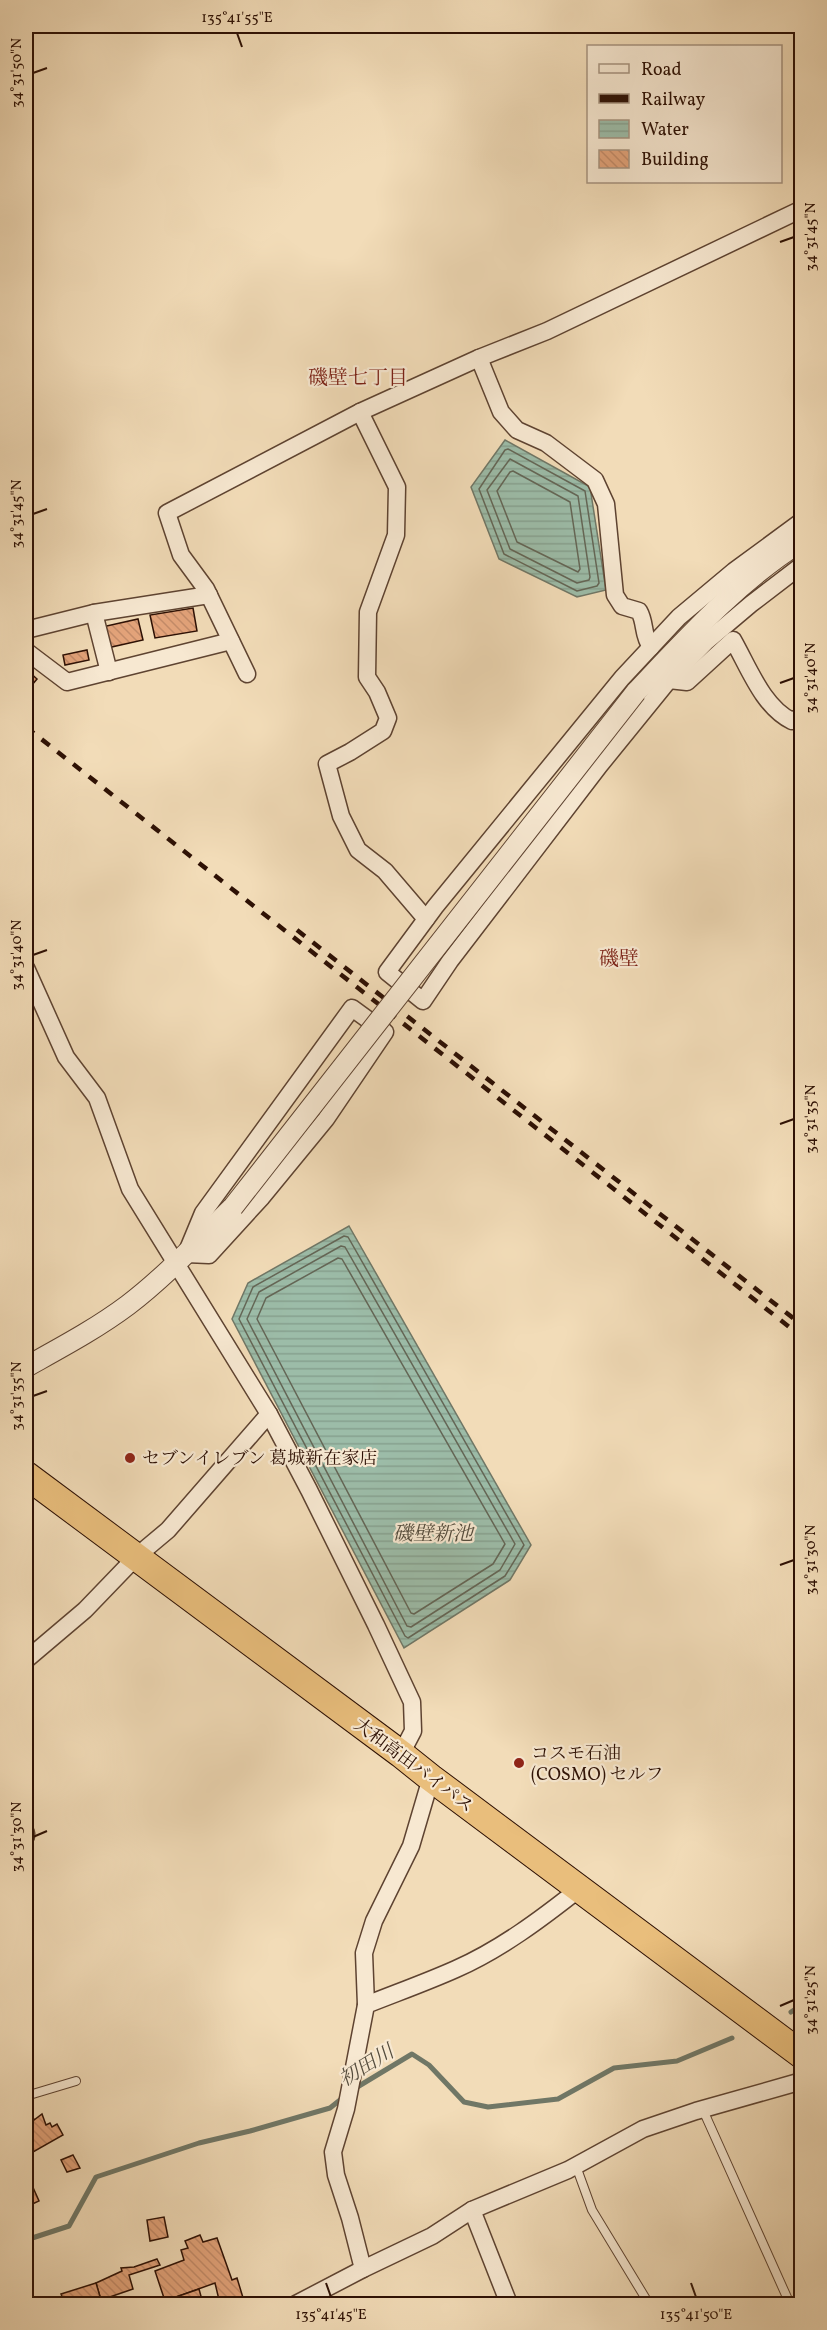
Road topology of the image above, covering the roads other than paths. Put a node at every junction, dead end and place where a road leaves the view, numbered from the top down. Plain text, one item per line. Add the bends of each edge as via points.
1 (801, 209) edge
2 (479, 358) junction
3 (360, 412) junction
4 (801, 521) edge
5 (801, 541) edge
6 (801, 565) edge
7 (209, 595) junction
8 (94, 613) junction
9 (26, 630) edge
10 (231, 641) junction
11 (651, 647) junction
12 (26, 651) edge
13 (108, 672) junction
14 (247, 674) dead end
15 (669, 680) junction
16 (801, 716) edge
17 (426, 919) junction
18 (26, 968) edge
19 (181, 1258) junction
20 (26, 1367) edge
21 (269, 1414) junction
22 (26, 1475) edge
23 (136, 1556) junction
24 (26, 1660) edge
25 (401, 1754) junction
26 (431, 1778) junction
27 (579, 1889) junction
28 (366, 2005) junction
29 (801, 2055) edge
30 (76, 2081) dead end
31 (801, 2081) edge
32 (26, 2096) edge
33 (703, 2109) junction
34 (576, 2166) junction
35 (472, 2210) junction
36 (363, 2269) junction
37 (296, 2304) edge
38 (509, 2304) edge
39 (648, 2304) edge
40 (790, 2304) edge

1 - 2 street via 579,316
2 - 3 street
2 - 11 street via 501,412 517,430 546,443 595,480 601,490 606,504 615,595 622,606 639,611
3 - 7 street via 167,513 181,555
3 - 17 street via 397,487 396,535 368,612 367,677 388,718 382,730 327,764 341,816 358,850 386,871
4 - 11 street via 734,571
5 - 19 street, bridge via 743,585 636,692 233,1207
6 - 15 street via 706,642
7 - 8 street
7 - 10 street
8 - 9 street
8 - 13 street
10 - 13 street
10 - 14 street
11 - 17 street
12 - 13 street via 67,682
15 - 16 street via 687,682 733,640 779,715 792,721
15 - 17 street via 457,951 423,1001 387,972
18 - 19 street via 66,1057 97,1098 130,1189
19 - 19 street via 203,1213 352,1008 386,1032 326,1119 255,1206 209,1256
19 - 20 street via 128,1305
19 - 21 street
21 - 23 street via 168,1530
21 - 25 street via 412,1702 413,1731
22 - 23 highway, 大和高田バイパス
23 - 24 street via 85,1610
23 - 25 highway, 大和高田バイパス
25 - 26 highway, 大和高田バイパス
26 - 27 highway, 大和高田バイパス
26 - 28 street via 411,1846 374,1921 364,1953
27 - 28 street via 538,1922 458,1968
27 - 29 highway, 大和高田バイパス
28 - 36 street via 346,2109 333,2152
30 - 32 lane
31 - 33 street
33 - 34 street via 643,2129
33 - 40 lane
34 - 35 street
34 - 39 lane via 592,2210
35 - 36 street via 432,2236
35 - 38 street
36 - 37 street

